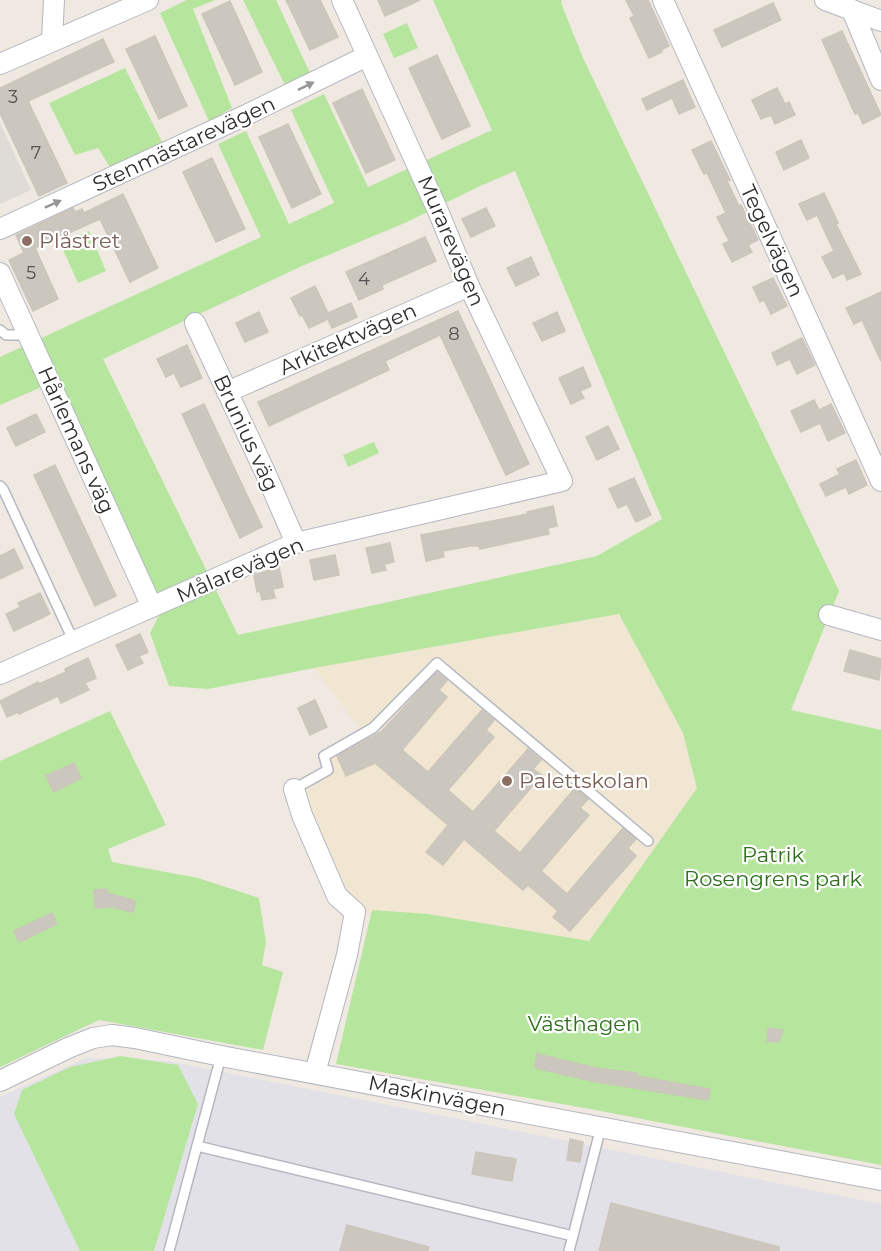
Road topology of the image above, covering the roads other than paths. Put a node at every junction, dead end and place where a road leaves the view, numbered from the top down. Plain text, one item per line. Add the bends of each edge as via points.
1 (54, 0) edge
2 (148, 0) edge
3 (342, 0) edge
4 (663, 0) edge
5 (825, 0) edge
6 (852, 10) junction
7 (881, 21) edge
8 (52, 40) junction
9 (367, 56) junction
10 (0, 64) edge
11 (881, 80) edge
12 (0, 229) edge
13 (0, 273) edge
14 (469, 286) junction
15 (195, 323) dead end
16 (0, 330) edge
17 (28, 335) junction
18 (227, 392) junction
19 (562, 481) joint
20 (881, 481) edge
21 (0, 486) edge
22 (296, 543) junction
23 (152, 607) junction
24 (829, 615) dead end
25 (881, 630) edge
26 (74, 642) junction
27 (1, 670) edge
28 (294, 789) joint
29 (648, 841) dead end
30 (221, 1056) junction
31 (315, 1072) junction
32 (0, 1081) edge
33 (601, 1127) junction
34 (197, 1146) junction
35 (881, 1180) edge
36 (573, 1236) junction
37 (169, 1251) edge
38 (569, 1251) edge

1 - 8 street
2 - 8 street
3 - 9 street, Murarevägen
4 - 20 street, Tegelvägen
5 - 6 street
6 - 7 street
6 - 11 street
8 - 10 street
12 -> 9 street, Stenmästarevägen
9 - 14 street, Murarevägen
13 - 17 street, Hårlemans väg
14 - 18 street, Arkitektvägen
14 - 19 street, Murarevägen
15 - 18 street, Brunius väg
16 - 17 lane via 6,335
17 - 23 street, Hårlemans väg
18 - 22 street, Brunius väg
19 - 22 street, Målarevägen
21 - 26 lane
22 - 23 street, Målarevägen
23 - 26 street, Målarevägen
24 - 25 street
26 - 27 street, Målarevägen
28 - 29 lane via 328,771 324,756 373,728 437,663
28 - 31 street via 337,896 355,912
30 - 31 street, Maskinvägen
30 - 32 street, Maskinvägen via 112,1035 68,1048
30 - 34 lane
31 - 33 street, Maskinvägen
33 - 35 street, Maskinvägen
33 - 36 lane
34 - 36 lane
34 - 37 lane
36 - 38 lane

